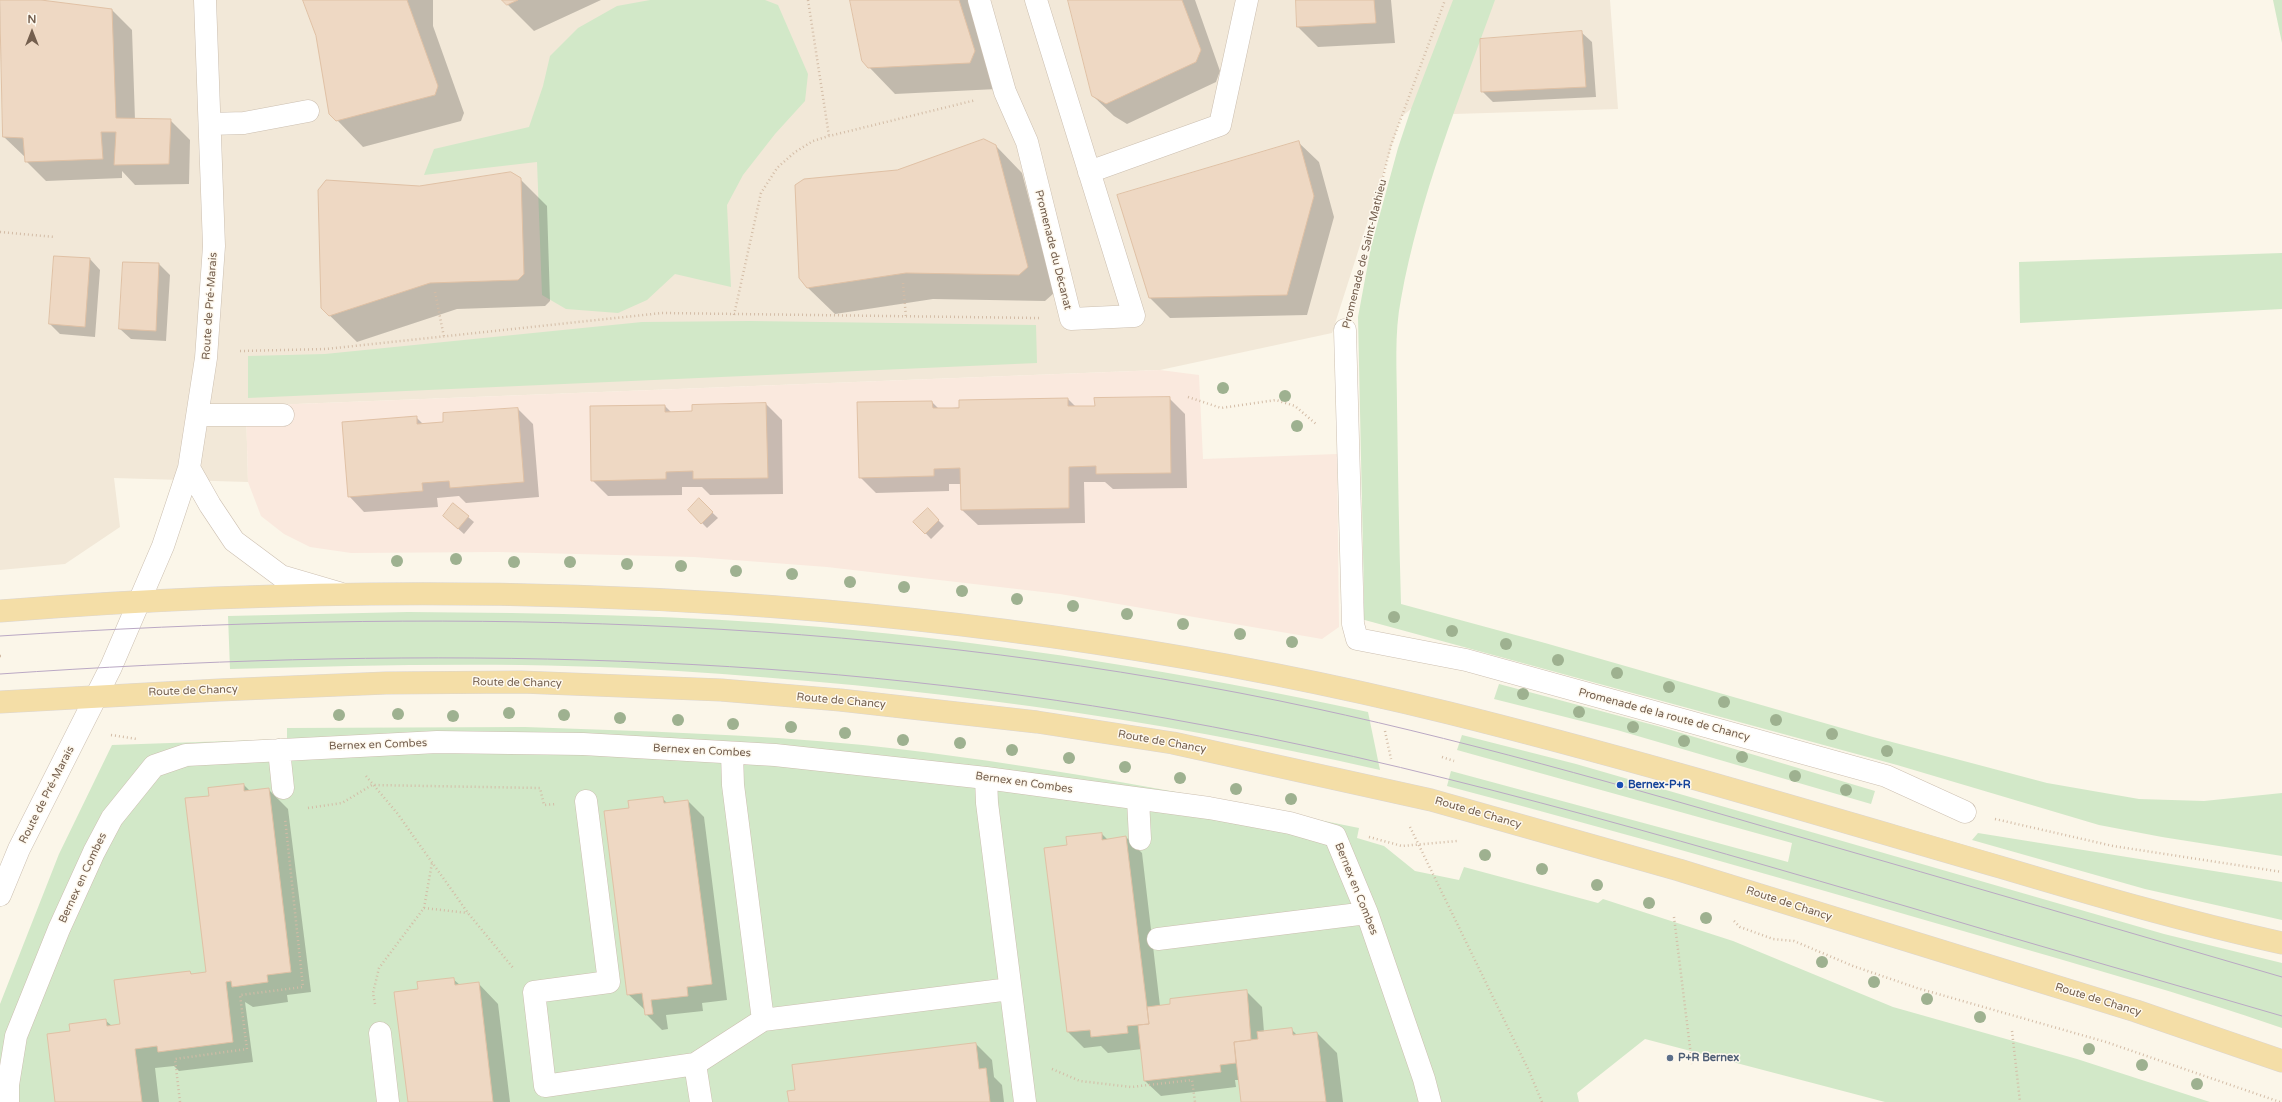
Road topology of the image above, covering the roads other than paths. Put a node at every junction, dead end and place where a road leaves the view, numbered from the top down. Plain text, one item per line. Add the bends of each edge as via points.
1 (205, 0) edge
2 (979, 0) edge
3 (1036, 0) edge
4 (1247, 0) edge
5 (308, 111) dead end
6 (210, 124) junction
7 (1089, 172) junction
8 (1345, 330) road end
9 (198, 414) junction
10 (283, 414) dead end
11 (188, 468) junction
12 (345, 595) junction
13 (140, 601) junction
14 (0, 610) edge
15 (1357, 639) joint
16 (97, 696) junction
17 (0, 702) edge
18 (279, 750) junction
19 (732, 753) junction
20 (986, 778) junction
21 (283, 788) dead end
22 (1138, 799) junction
23 (586, 801) road end
24 (1965, 812) road end
25 (1140, 839) dead end
26 (0, 895) edge
27 (1367, 912) junction
28 (1158, 939) dead end
29 (2282, 943) edge
30 (1010, 989) junction
31 (763, 1020) junction
32 (380, 1033) road end
33 (2282, 1061) edge
34 (695, 1064) junction
35 (546, 1094) edge
36 (8, 1102) edge
37 (388, 1102) edge
38 (701, 1102) edge
39 (1025, 1102) edge
40 (1430, 1102) edge

1 - 6 street, Route de Pré-Marais
2 - 7 street, Promenade du Décanat via 1005,92 1026,142 1071,319 1134,316
3 - 7 street, Promenade du Décanat
4 - 7 street via 1220,125
5 - 6 street via 244,123
6 - 9 street, Route de Pré-Marais via 214,246 206,358
8 - 15 street, Promenade de Saint-Mathieu via 1353,624
9 - 10 street
9 - 11 street, Route de Pré-Marais
11 - 12 street via 234,541 281,576
11 - 13 street, Route de Pré-Marais via 172,521
12 - 13 main road
12 - 29 main road via 500,593 723,602 924,619 1182,656 1453,714 1660,770 2169,916
13 - 14 main road
13 - 16 street, Route de Pré-Marais
15 - 24 street, Promenade de la route de Chancy via 1466,660 1886,776
16 - 17 main road, Route de Chancy
16 - 26 street, Route de Pré-Marais via 19,849
16 - 33 main road, Route de Chancy via 386,684 522,682 721,690 840,700 1044,723 1173,743 1398,792 1765,895 1871,931 2136,1011
18 - 19 street, Bernex en Combes via 437,742 583,744
18 - 21 street
18 - 36 street, Bernex en Combes via 186,755 154,766 131,793 112,818 94,852 59,929 16,1036 8,1085
19 - 20 street, Bernex en Combes via 775,755
19 - 31 street via 733,785
20 - 22 street, Bernex en Combes
20 - 30 street
22 - 25 street
22 - 27 street, Bernex en Combes via 1283,821 1335,836
23 - 35 street via 609,982 534,992
27 - 28 street
27 - 40 street, Bernex en Combes
30 - 31 street
30 - 39 street
31 - 34 street
32 - 37 street
34 - 35 street
34 - 38 street

